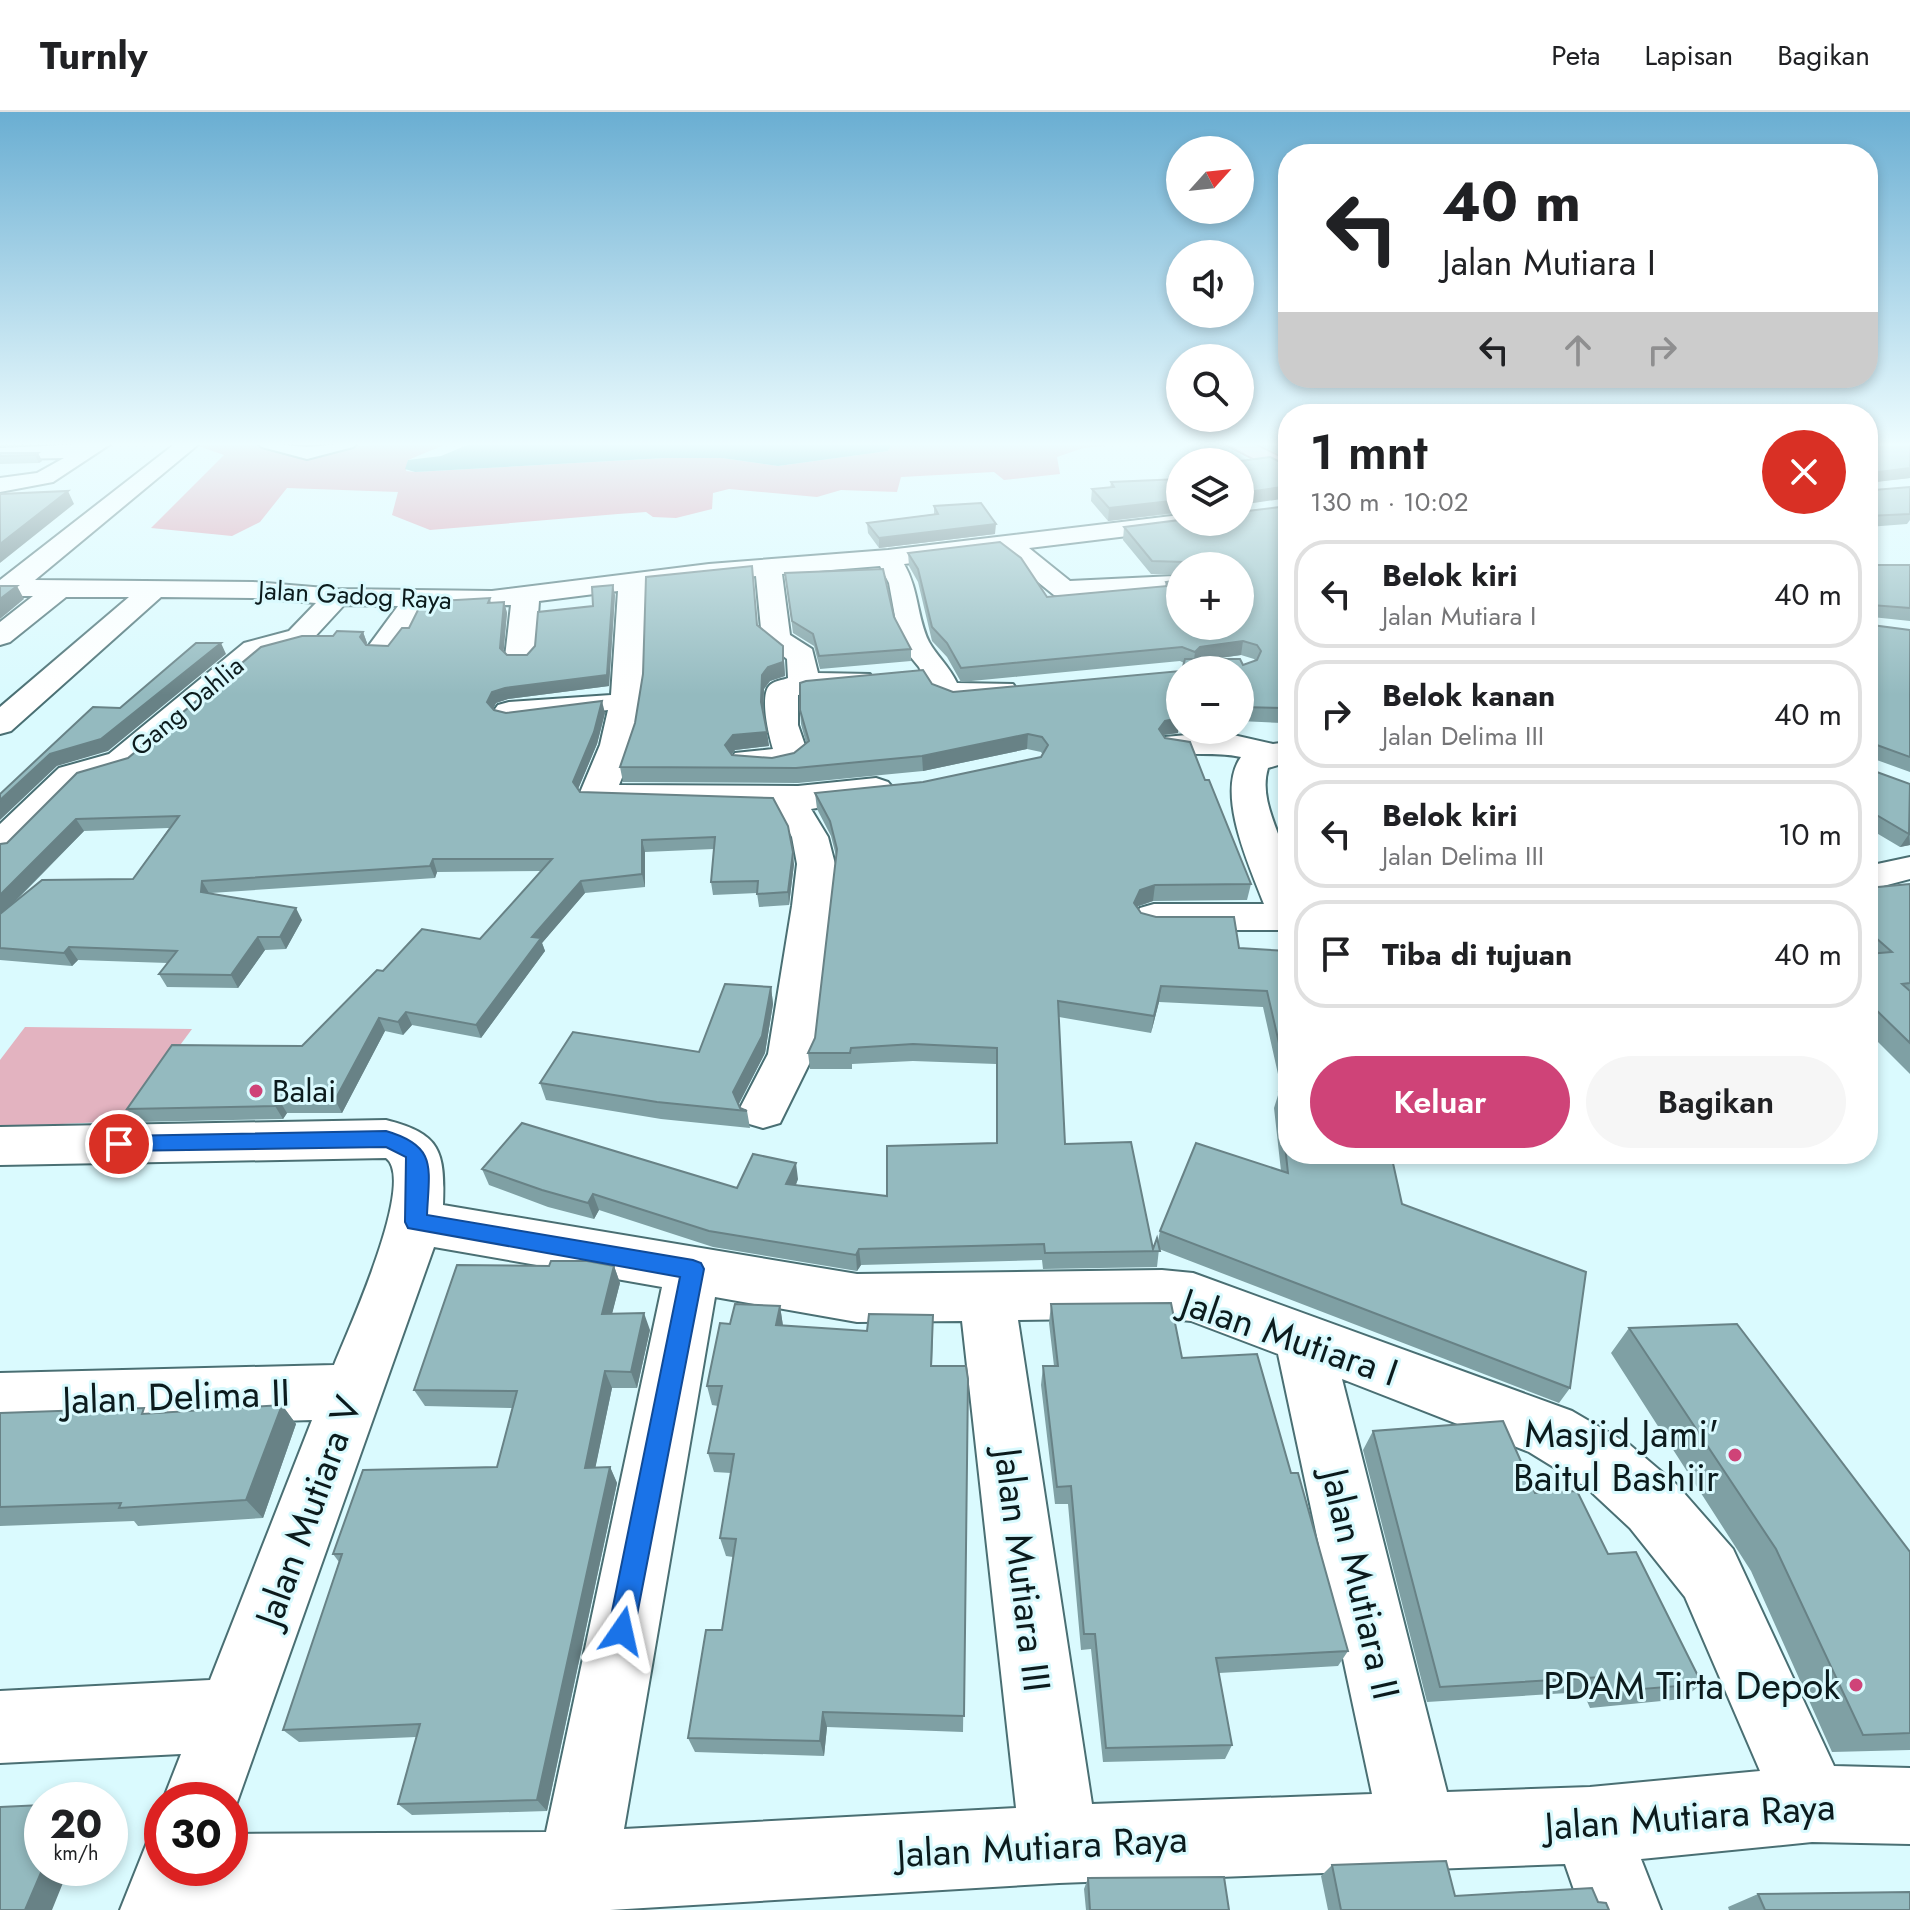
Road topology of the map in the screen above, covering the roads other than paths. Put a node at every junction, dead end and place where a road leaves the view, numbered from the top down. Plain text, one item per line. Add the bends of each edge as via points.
1 (82, 527) edge
2 (1145, 527) edge
3 (1007, 544) junction
4 (888, 558) junction
5 (768, 567) junction
6 (631, 582) junction
7 (1166, 584) edge
8 (4, 588) edge
9 (60, 588) junction
10 (156, 588) junction
11 (526, 596) junction
12 (337, 597) junction
13 (417, 599) junction
14 (0, 636) edge
15 (382, 648) edge
16 (520, 657) edge
17 (804, 683) junction
18 (943, 689) junction
19 (1026, 689) edge
20 (625, 697) junction
21 (509, 712) edge
22 (0, 724) edge
23 (1231, 744) edge
24 (1278, 753) edge
25 (1278, 754) edge
26 (747, 760) edge
27 (909, 785) edge
28 (798, 797) junction
29 (0, 845) edge
30 (1910, 868) edge
31 (1878, 876) edge
32 (1278, 890) edge
33 (1278, 916) edge
34 (1154, 917) edge
35 (763, 1110) dead end
36 (0, 1146) edge
37 (416, 1222) junction
38 (693, 1269) junction
39 (987, 1295) junction
40 (1303, 1338) junction
41 (352, 1392) junction
42 (0, 1401) edge
43 (233, 1715) junction
44 (0, 1727) edge
45 (208, 1782) edge
46 (1812, 1804) junction
47 (1910, 1806) edge
48 (1590, 1825) junction
49 (1418, 1830) junction
50 (1059, 1844) junction
51 (248, 1885) edge
52 (573, 1891) edge
53 (1621, 1910) edge

1 - 8 street
2 - 3 street, Jalan Gadog Raya
3 - 4 street, Jalan Gadog Raya
3 - 7 street via 1064,589
4 - 5 street, Jalan Gadog Raya
4 - 18 street via 902,583 915,644
5 - 6 street, Jalan Gadog Raya
5 - 17 street via 773,632 781,645 802,655
6 - 11 street, Jalan Gadog Raya
6 - 20 street via 633,623
8 - 9 street, Jalan Gadog Raya
9 - 10 street, Jalan Gadog Raya
9 - 14 street
10 - 12 street, Jalan Gadog Raya
10 - 22 street
11 - 13 street, Jalan Gadog Raya
11 - 16 street
12 - 13 street, Jalan Gadog Raya
12 - 29 street, Gang Dahlia via 299,637 254,649 121,761 71,775
13 - 15 street
17 - 18 street
17 - 26 street via 780,694 791,754
18 - 19 street
20 - 21 street
20 - 28 street via 620,738 597,795
23 - 24 street
25 - 32 street via 1256,761 1248,784 1261,847
27 - 28 street
28 - 35 street via 793,809 810,837 816,864 812,906 791,1054
30 - 31 street
33 - 34 street
36 - 37 street, Jalan Mutiara V via 386,1139 415,1153
37 - 38 street, Jalan Mutiara I
37 - 41 street, Jalan Mutiara V
38 - 39 street, Jalan Mutiara I via 857,1298
38 - 52 street
39 - 40 street, Jalan Mutiara I via 1193,1297
39 - 50 street, Jalan Mutiara III
40 - 46 street, Jalan Mutiara I via 1550,1431 1608,1466 1653,1506 1709,1573
40 - 49 street, Jalan Mutiara II
41 - 42 street, Jalan Delima II
41 - 43 street, Jalan Mutiara V
43 - 44 street
43 - 45 street, Jalan Mutiara V
46 - 47 street, Jalan Mutiara Raya
46 - 48 street, Jalan Mutiara Raya
48 - 49 street, Jalan Mutiara Raya
48 - 53 street
49 - 50 street, Jalan Mutiara Raya
50 - 52 street, Jalan Mutiara Raya
51 - 52 street, Jalan Mutiara Raya

